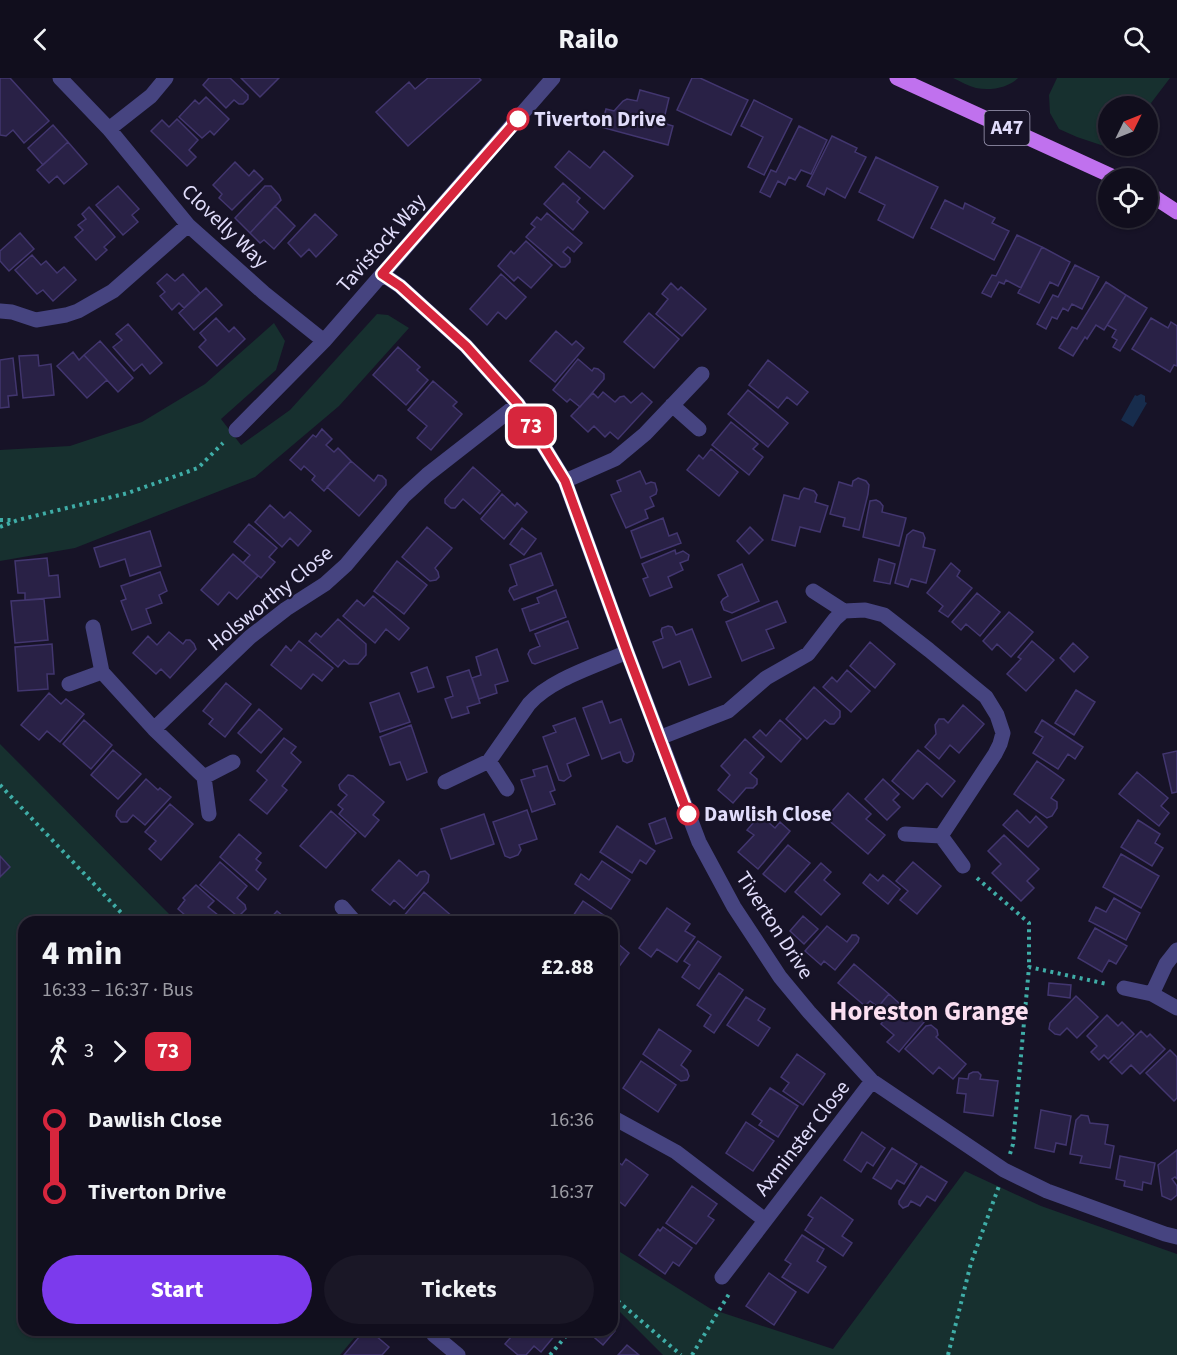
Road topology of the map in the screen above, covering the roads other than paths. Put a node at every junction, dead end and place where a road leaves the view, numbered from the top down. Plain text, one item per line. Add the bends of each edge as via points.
1 (60, 78) edge
2 (166, 78) edge
3 (553, 78) edge
4 (897, 78) edge
5 (109, 129) junction
6 (1098, 170) edge
7 (1158, 200) edge
8 (1177, 212) edge
9 (188, 225) junction
10 (382, 274) junction
11 (0, 311) edge
12 (324, 340) junction
13 (702, 374) dead end
14 (518, 404) junction
15 (672, 405) junction
16 (699, 429) dead end
17 (236, 430) road end
18 (565, 481) junction
19 (813, 591) dead end
20 (844, 610) junction
21 (93, 627) dead end
22 (627, 652) junction
23 (102, 672) junction
24 (69, 684) dead end
25 (154, 729) junction
26 (659, 738) junction
27 (489, 761) junction
28 (233, 762) dead end
29 (204, 777) junction
30 (445, 782) dead end
31 (507, 789) dead end
32 (209, 814) dead end
33 (905, 834) dead end
34 (941, 836) junction
35 (963, 866) road end
36 (342, 907) dead end
37 (350, 916) edge
38 (1177, 950) edge
39 (1124, 988) road end
40 (1152, 994) junction
41 (1177, 1008) edge
42 (872, 1081) junction
43 (618, 1120) edge
44 (765, 1220) junction
45 (1177, 1237) edge
46 (722, 1277) road end
47 (435, 1336) edge
48 (458, 1355) edge

1 - 5 street, Clovelly Way
2 - 5 street via 151,96
3 - 10 street, Tavistock Way
4 - 6 main road, A47
5 - 9 street, Clovelly Way
7 - 8 main road
9 - 11 street via 113,291 78,310 36,320
9 - 12 street, Clovelly Way
10 - 12 street, Tavistock Way
10 - 14 street, Tiverton Drive via 466,346
12 - 17 street, Tavistock Way
13 - 15 street
14 - 18 street, Tiverton Drive
14 - 25 street, Holsworthy Close via 427,475 404,496 346,565 250,637
15 - 16 street
15 - 18 street via 615,459
18 - 22 street, Tiverton Drive
19 - 20 street
20 - 26 street via 808,654 766,678 728,711
20 - 34 street via 884,615 986,697 997,716 1003,733 996,754
21 - 23 street
22 - 26 street, Tiverton Drive
22 - 27 street via 549,686 535,697
23 - 24 street
23 - 25 street
25 - 29 street
26 - 42 street, Tiverton Drive via 699,842 734,907 780,976
27 - 30 street
27 - 31 street
28 - 29 street
29 - 32 street
33 - 34 street
34 - 35 street
36 - 37 street
38 - 40 street
39 - 40 street
40 - 41 street
42 - 44 street, Axminster Close
42 - 45 street, Tiverton Drive via 1005,1170 1047,1191
43 - 44 street, Axminster Close via 676,1152
44 - 46 street, Axminster Close
47 - 48 street

